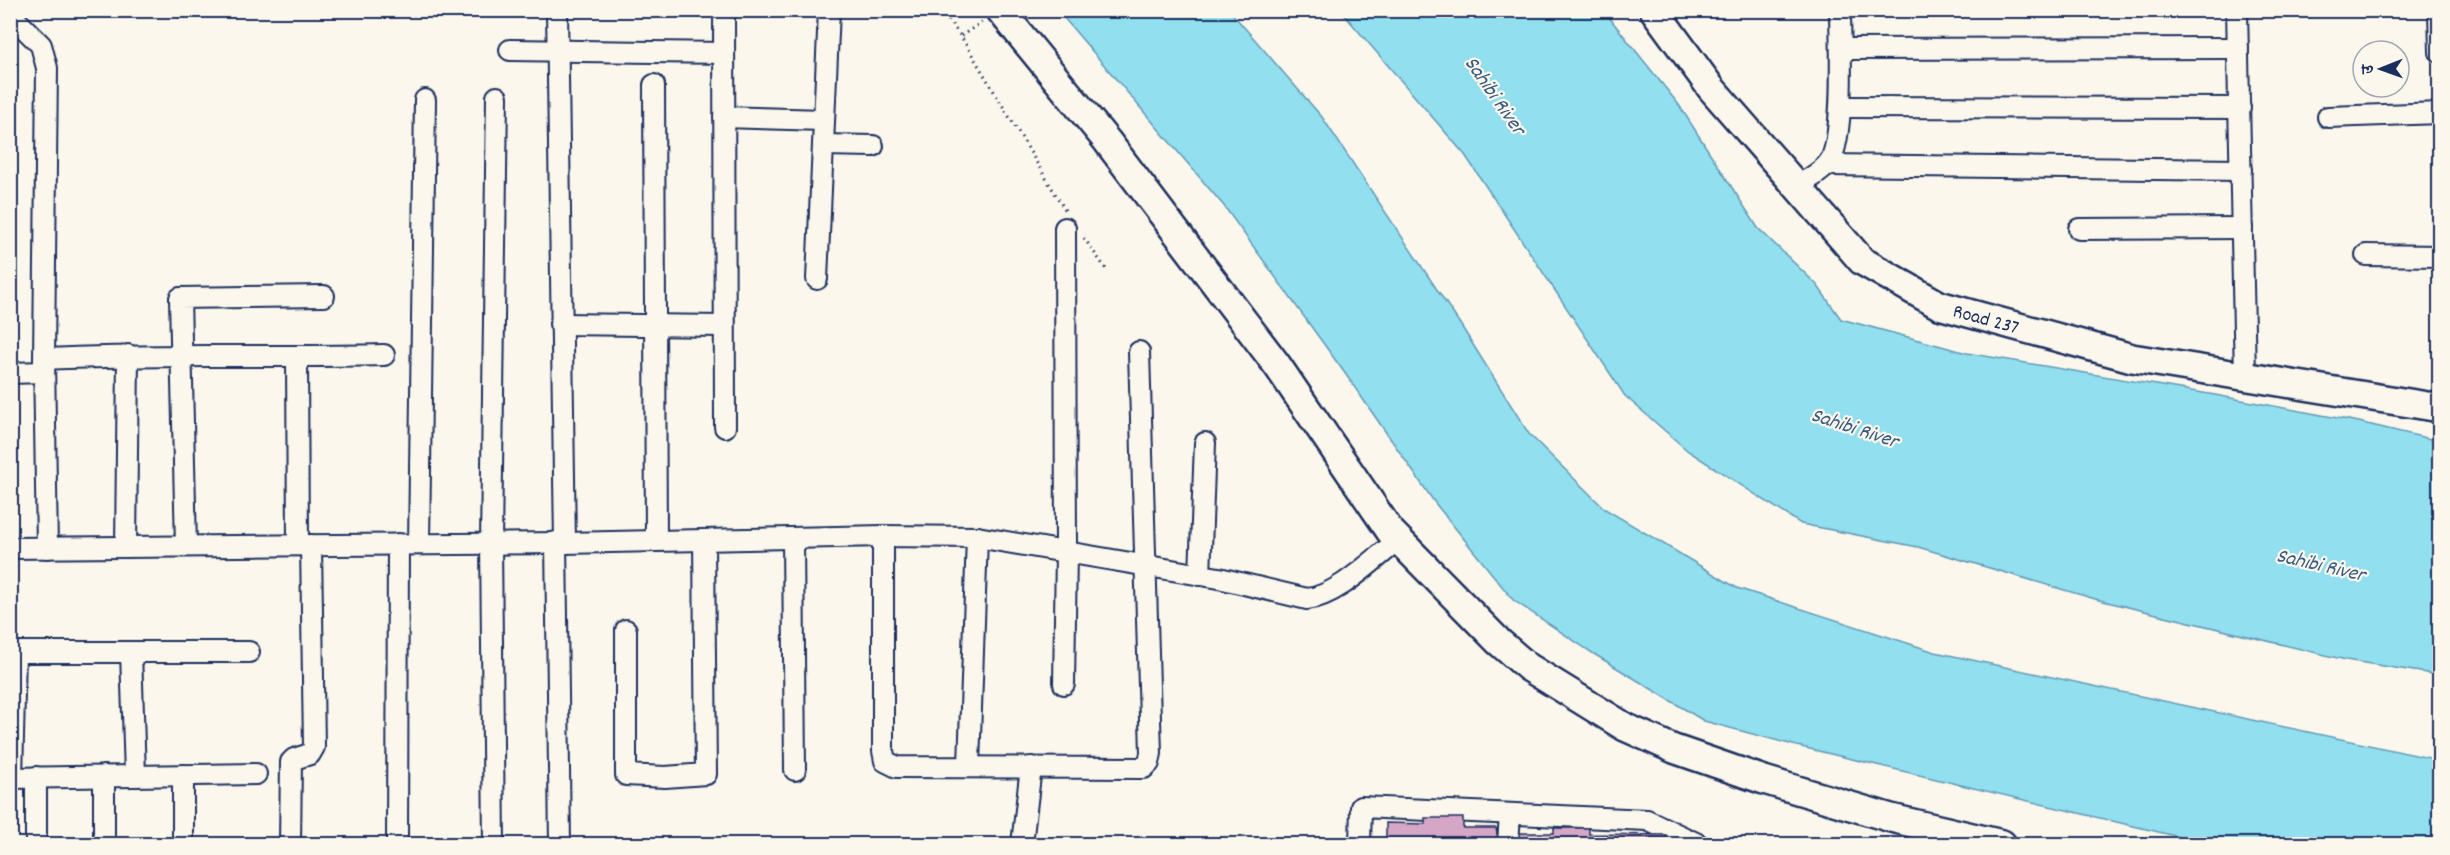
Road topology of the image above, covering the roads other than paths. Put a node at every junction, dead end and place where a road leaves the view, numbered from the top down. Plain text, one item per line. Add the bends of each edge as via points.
1 (556, 10) edge
2 (724, 10) edge
3 (829, 10) edge
4 (1654, 10) edge
5 (1840, 10) edge
6 (2237, 10) edge
7 (2439, 10) edge
8 (10, 14) edge
9 (992, 16) edge
10 (2238, 48) junction
11 (1840, 49) junction
12 (510, 50) dead end
13 (558, 50) junction
14 (2439, 52) edge
15 (724, 53) junction
16 (654, 85) dead end
17 (497, 97) dead end
18 (425, 100) dead end
19 (1841, 107) junction
20 (2240, 108) junction
21 (2439, 113) edge
22 (724, 117) junction
23 (2328, 117) dead end
24 (824, 120) junction
25 (823, 145) junction
26 (873, 146) dead end
27 (1827, 165) junction
28 (2241, 170) junction
29 (1797, 187) junction
30 (1070, 223) road end
31 (2242, 228) junction
32 (2079, 229) dead end
33 (2366, 255) dead end
34 (2439, 256) edge
35 (817, 279) dead end
36 (324, 296) dead end
37 (560, 324) junction
38 (655, 325) junction
39 (724, 326) junction
40 (1139, 352) dead end
41 (128, 355) junction
42 (181, 356) junction
43 (384, 356) dead end
44 (297, 358) junction
45 (44, 366) junction
46 (10, 373) edge
47 (2245, 376) junction
48 (2439, 408) edge
49 (725, 427) dead end
50 (1205, 443) dead end
51 (883, 536) junction
52 (977, 537) junction
53 (793, 539) junction
54 (704, 540) junction
55 (1399, 540) junction
56 (656, 541) junction
57 (561, 542) junction
58 (491, 543) junction
59 (398, 544) junction
60 (419, 544) junction
61 (304, 545) junction
62 (186, 546) junction
63 (126, 547) junction
64 (10, 548) edge
65 (47, 548) junction
66 (1066, 552) junction
67 (1147, 566) junction
68 (1200, 575) junction
69 (626, 630) dead end
70 (13, 652) edge
71 (131, 652) junction
72 (249, 652) dead end
73 (1064, 684) dead end
74 (969, 765) junction
75 (1030, 766) junction
76 (795, 770) dead end
77 (256, 774) dead end
78 (183, 775) junction
79 (104, 776) junction
80 (135, 776) junction
81 (36, 777) junction
82 (11, 778) edge
83 (1510, 814) junction
84 (1688, 842) edge
85 (36, 844) edge
86 (104, 844) edge
87 (183, 844) edge
88 (290, 844) edge
89 (398, 844) edge
90 (494, 844) edge
91 (560, 844) edge
92 (1022, 844) edge
93 (1360, 844) edge
94 (1508, 844) edge
95 (2002, 844) edge

1 - 13 street
2 - 15 street
3 - 24 street
4 - 29 street, Road 237 via 1711,88
5 - 11 street
6 - 10 street
7 - 14 street
8 - 45 street via 41,45 47,68
9 - 55 street via 1107,141 1270,356
10 - 11 street
10 - 20 street
11 - 19 street
12 - 13 street
13 - 15 street
13 - 37 street
15 - 22 street
16 - 38 street
17 - 58 street
18 - 60 street
19 - 20 street
19 - 27 street
20 - 28 street
21 - 23 street
22 - 24 street
22 - 39 street
24 - 25 street
25 - 26 street
25 - 35 street
27 - 28 street
27 - 29 street
28 - 31 street
29 - 47 street, Road 237 via 1862,261 1939,305 2132,358
30 - 66 street
31 - 32 street
31 - 47 street
33 - 34 street
36 - 42 street via 180,298
37 - 38 street
37 - 57 street
38 - 39 street
38 - 56 street
39 - 49 street
40 - 67 street
41 - 42 street
41 - 45 street
41 - 63 street
42 - 44 street
42 - 62 street
43 - 44 street
44 - 61 street
45 - 46 street
45 - 65 street
47 - 48 street, Road 237
50 - 68 street
51 - 52 street
51 - 53 street
51 - 74 street via 885,761 897,767
52 - 66 street
52 - 74 street
53 - 54 street
53 - 76 street
54 - 56 street
54 - 69 street via 706,774 626,775
55 - 68 street via 1319,598 1307,599
55 - 95 street via 1528,667 1625,727 1674,749 1764,780 1891,818
56 - 57 street
57 - 58 street
57 - 91 street
58 - 60 street
58 - 90 street
59 - 60 street
59 - 61 street
59 - 89 street
61 - 62 street
61 - 88 street via 314,747 310,754 291,762
62 - 63 street
63 - 65 street
64 - 65 street
66 - 67 street
66 - 73 street
67 - 68 street
67 - 75 street via 1149,763 1135,770
70 - 71 street
70 - 82 street
71 - 72 street
71 - 80 street
74 - 75 street
75 - 92 street
77 - 78 street
78 - 80 street
78 - 87 street
79 - 80 street
79 - 81 street
79 - 86 street
81 - 82 street
81 - 85 street
83 - 84 street via 1647,820
83 - 93 street via 1361,807
83 - 94 street

